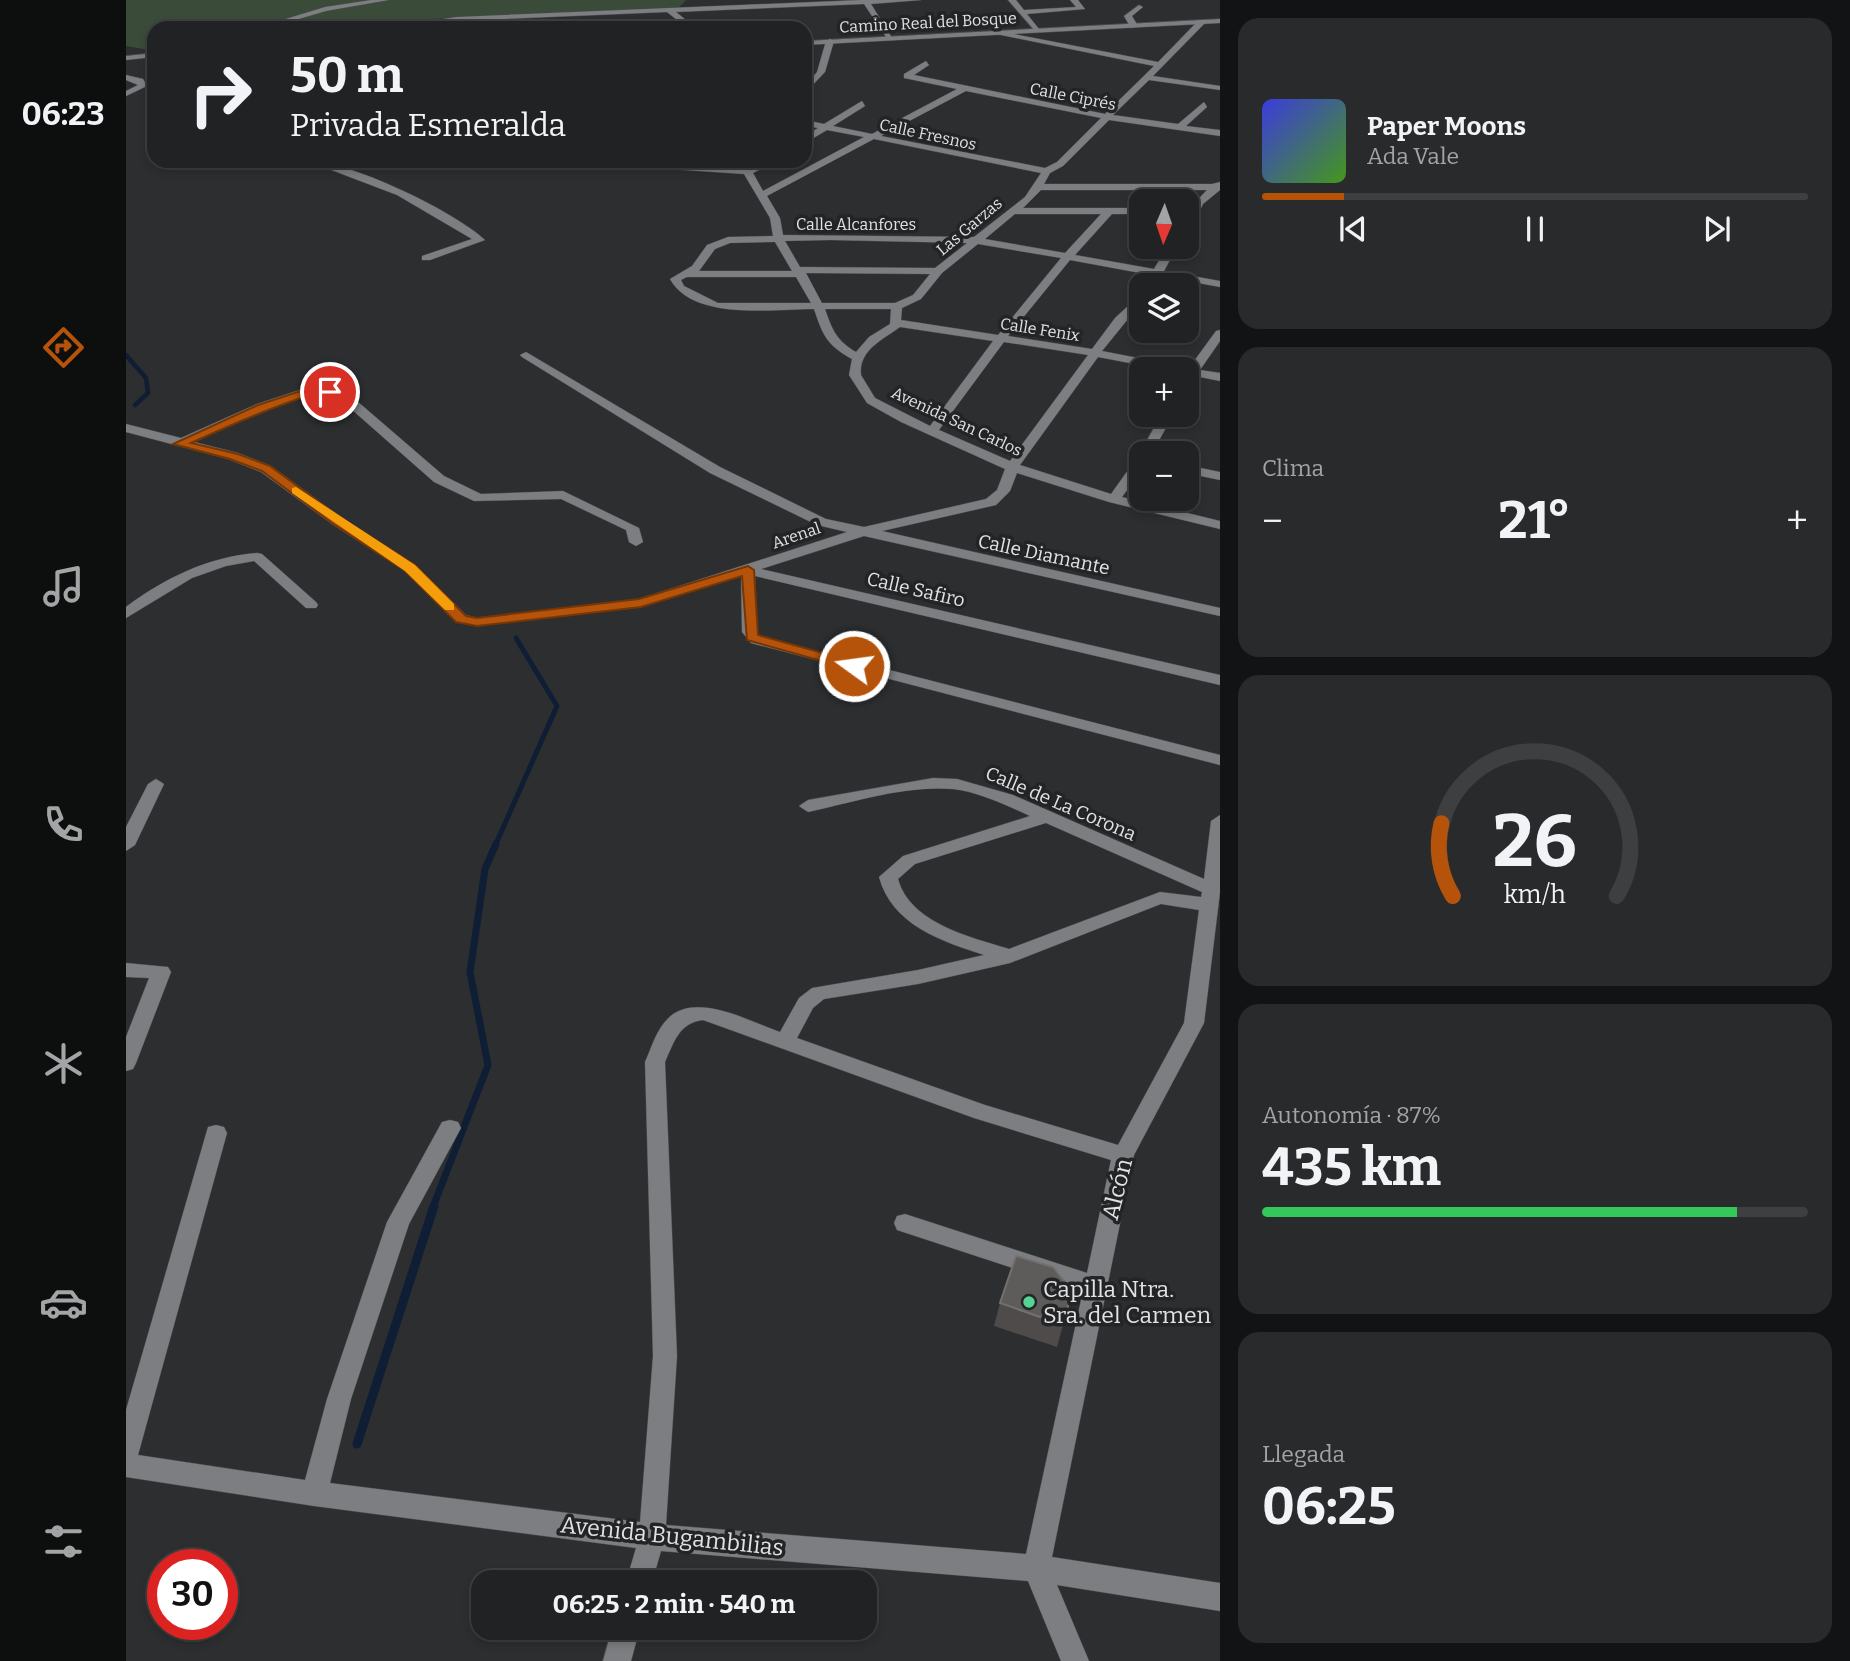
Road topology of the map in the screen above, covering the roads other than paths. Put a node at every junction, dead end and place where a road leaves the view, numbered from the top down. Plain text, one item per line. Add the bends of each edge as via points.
1 (385, 0) edge
2 (654, 0) edge
3 (700, 0) edge
4 (917, 0) edge
5 (1012, 0) edge
6 (1074, 0) edge
7 (865, 1) edge
8 (805, 2) edge
9 (1139, 7) dead end
10 (692, 9) junction
11 (670, 11) junction
12 (1022, 12) junction
13 (566, 15) junction
14 (506, 17) junction
15 (284, 21) edge
16 (472, 21) edge
17 (506, 21) edge
18 (567, 21) edge
19 (683, 21) edge
20 (1220, 21) edge
21 (1202, 22) junction
22 (1134, 26) junction
23 (1035, 29) junction
24 (996, 32) junction
25 (888, 38) junction
26 (830, 41) junction
27 (812, 42) edge
28 (147, 55) edge
29 (126, 58) edge
30 (926, 63) dead end
31 (1158, 64) junction
32 (126, 77) edge
33 (1146, 77) junction
34 (812, 83) edge
35 (965, 88) junction
36 (1220, 88) edge
37 (126, 94) edge
38 (862, 104) dead end
39 (1204, 105) dead end
40 (1106, 117) junction
41 (812, 124) edge
42 (825, 127) junction
43 (1180, 127) junction
44 (1220, 133) edge
45 (812, 135) edge
46 (873, 137) junction
47 (340, 168) edge
48 (744, 168) edge
49 (761, 168) edge
50 (1045, 171) junction
51 (1218, 185) edge
52 (1038, 187) junction
53 (764, 194) junction
54 (1199, 202) edge
55 (1011, 211) junction
56 (1109, 211) junction
57 (1129, 211) edge
58 (778, 239) junction
59 (975, 240) junction
60 (426, 258) dead end
61 (1065, 258) junction
62 (938, 271) junction
63 (800, 272) junction
64 (1149, 273) edge
65 (683, 274) junction
66 (1199, 281) edge
67 (1220, 284) edge
68 (818, 305) junction
69 (897, 306) junction
70 (1129, 310) edge
71 (897, 323) junction
72 (1220, 333) edge
73 (999, 338) junction
74 (1096, 353) junction
75 (526, 355) dead end
76 (858, 358) junction
77 (1129, 359) edge
78 (1199, 361) edge
79 (1199, 376) edge
80 (1220, 377) edge
81 (126, 428) edge
82 (933, 430) junction
83 (179, 444) junction
84 (1012, 467) junction
85 (1199, 472) edge
86 (1220, 476) edge
87 (1129, 478) edge
88 (1114, 499) junction
89 (1220, 526) edge
90 (861, 532) junction
91 (636, 542) dead end
92 (748, 570) junction
93 (311, 605) dead end
94 (1220, 612) edge
95 (126, 614) edge
96 (1220, 680) edge
97 (1220, 760) edge
98 (156, 784) dead end
99 (807, 806) dead end
100 (1045, 817) junction
101 (1220, 821) edge
102 (126, 845) edge
103 (1210, 897) junction
104 (1010, 956) junction
105 (126, 970) edge
106 (785, 1041) junction
107 (126, 1063) edge
108 (450, 1128) dead end
109 (216, 1133) dead end
110 (1123, 1155) junction
111 (905, 1223) dead end
112 (1094, 1285) junction
113 (126, 1454) edge
114 (126, 1465) edge
115 (314, 1494) junction
116 (652, 1537) junction
117 (1036, 1568) junction
118 (642, 1570) edge
119 (1220, 1597) edge
120 (623, 1640) edge
121 (617, 1661) edge
122 (1075, 1661) edge

1 - 15 street
2 - 11 street
3 - 10 street
4 - 7 street
5 - 12 street
6 - 12 street via 1081,9
7 - 8 street
7 - 25 street
8 - 10 street
9 - 22 street via 1128,16
10 - 11 street
11 - 13 street via 622,17
11 - 19 street
12 - 23 street
13 - 14 street
13 - 18 street
14 - 16 street
14 - 17 street
20 - 21 street, Camino Real del Bosque
21 - 22 street, Camino Real del Bosque
21 - 31 street
22 - 23 street, Camino Real del Bosque
23 - 24 street, Camino Real del Bosque
24 - 25 street, Camino Real del Bosque
24 - 31 street
25 - 26 street, Camino Real del Bosque
26 - 27 street, Camino Real del Bosque
26 - 34 street via 821,72
28 - 29 street
30 - 35 street, Calle Ciprés via 907,76
31 - 33 street
32 - 37 street via 143,86
33 - 36 street
33 - 40 street
35 - 40 street, Calle Ciprés
35 - 46 street
38 - 42 street
39 - 43 street
40 - 43 street, Calle Ciprés
40 - 50 street via 1060,164
41 - 42 street, Calle Fresnos
42 - 45 street
42 - 46 street, Calle Fresnos
43 - 44 street, Calle Ciprés
46 - 50 street, Calle Fresnos
46 - 53 street
47 - 60 street via 398,192 480,240
48 - 49 street
48 - 53 street
50 - 52 street, Las Garzas
51 - 52 street
51 - 54 street
52 - 55 street, Las Garzas
53 - 58 street
55 - 56 street
55 - 59 street, Las Garzas
56 - 57 street
56 - 61 street
58 - 59 street, Calle Alcanfores
58 - 63 street
58 - 65 street, Calle Alcanfores via 717,244 696,268
59 - 61 street, Calle Alcanfores
59 - 62 street, Las Garzas
61 - 64 street, Calle Alcanfores
61 - 73 street
62 - 63 street
62 - 69 street, Las Garzas via 917,297
63 - 65 street
63 - 68 street
65 - 68 street via 675,279 676,285 716,306
66 - 67 street, Calle Alcanfores
68 - 69 street
68 - 76 street via 832,340
69 - 71 street
70 - 74 street, Arenal
71 - 73 street, Calle Fenix
71 - 76 street via 873,339
72 - 78 street
73 - 74 street, Calle Fenix
73 - 82 street
74 - 77 street, Calle Fenix
74 - 84 street, Arenal
75 - 90 street, Calle Diamante via 715,470 802,514
76 - 82 street, Avenida San Carlos via 855,375 872,400
79 - 80 street
81 - 83 street, Arenal
82 - 84 street, Avenida San Carlos
83 - 91 street via 261,407 313,390 330,392 346,398 439,480 479,498 563,495 632,528
83 - 92 street, Arenal via 266,469 410,568 461,619 477,622 641,603
84 - 88 street, Avenida San Carlos
84 - 90 street, Arenal via 1005,491 991,502
85 - 86 street
87 - 88 street
88 - 89 street, Avenida San Carlos
90 - 92 street, Arenal
90 - 94 street, Calle Diamante
92 - 96 street, Calle Safiro
92 - 97 street via 750,632 756,640
93 - 95 street via 257,557 242,557 194,574
98 - 102 street
99 - 100 street, Calle de La Corona via 900,787 957,784 1007,799
100 - 103 street, Calle de La Corona
100 - 104 street via 909,860 888,877 897,897 931,928
101 - 103 street, Alcón
103 - 104 street via 1160,898
103 - 110 street, Alcón via 1194,1023
104 - 106 street via 819,993 806,1003
105 - 107 street via 161,972
106 - 110 street via 981,1112
106 - 116 street via 704,1013 688,1013 669,1031 655,1062 665,1356
108 - 115 street via 398,1222 339,1399
109 - 113 street
110 - 112 street, Alcón
111 - 112 street
112 - 117 street, Alcón
114 - 115 street, Avenida Bugambilias
115 - 116 street, Avenida Bugambilias
116 - 117 street, Avenida Bugambilias
116 - 118 street
117 - 119 street, Avenida Bugambilias
117 - 122 street
120 - 121 street

